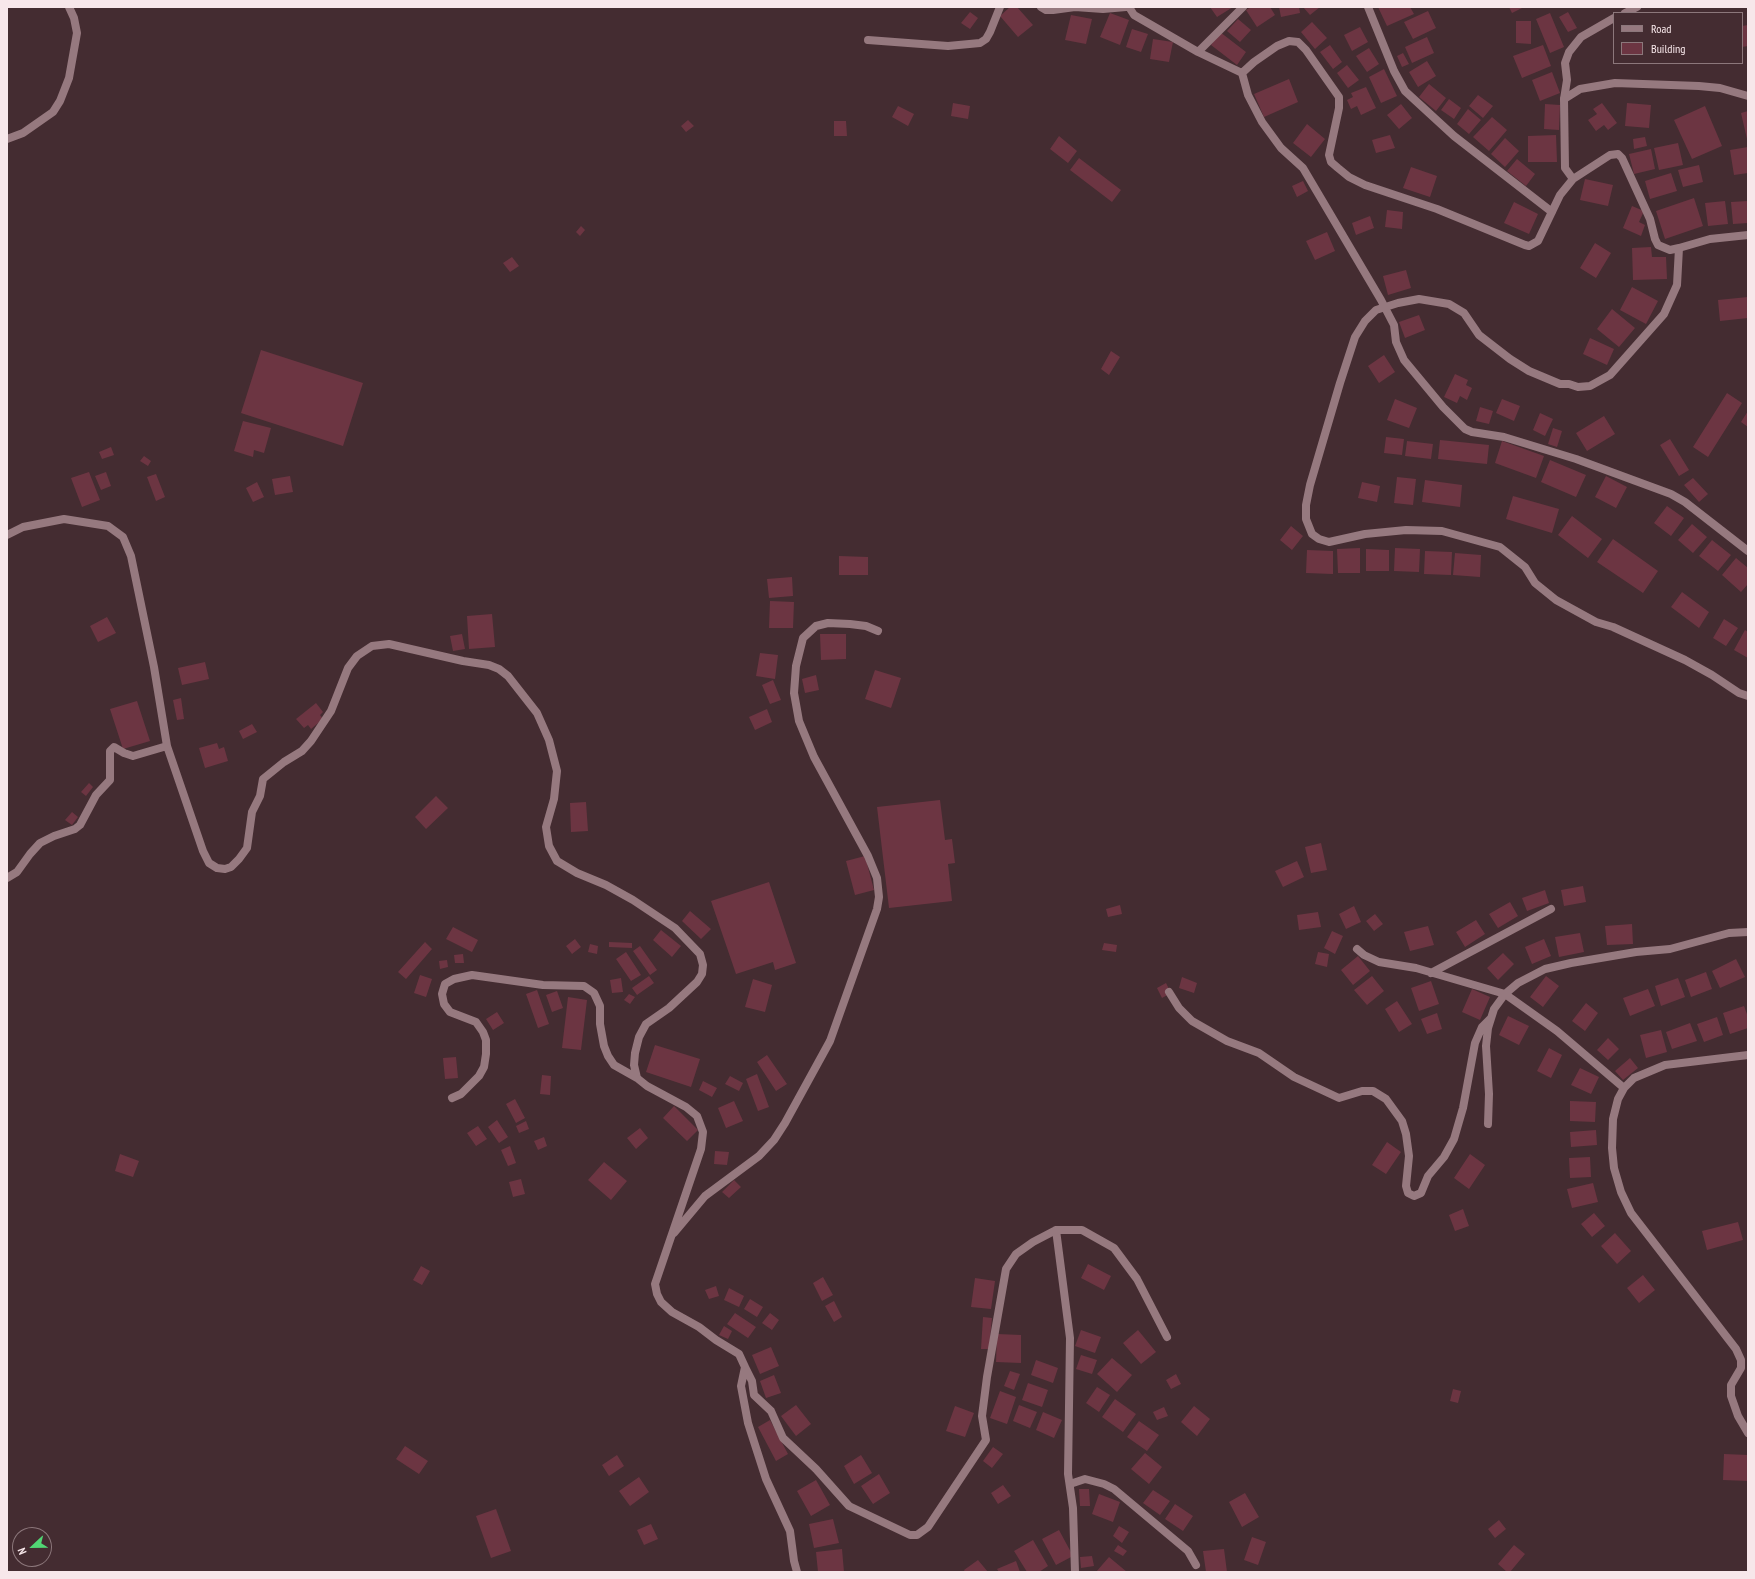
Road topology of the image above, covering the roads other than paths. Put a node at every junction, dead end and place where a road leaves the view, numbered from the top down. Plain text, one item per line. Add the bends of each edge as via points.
1 (69, 7) edge
2 (1000, 7) edge
3 (1041, 7) edge
4 (1126, 7) edge
5 (1129, 7) edge
6 (1243, 7) edge
7 (1368, 7) edge
8 (1637, 7) edge
9 (1627, 12) edge
10 (1613, 19) edge
11 (868, 40) dead end
12 (1198, 52) junction
13 (1242, 73) junction
14 (1748, 96) edge
15 (1564, 99) junction
16 (7, 139) edge
17 (1573, 178) junction
18 (1552, 212) junction
19 (1748, 235) edge
20 (1679, 248) junction
21 (1385, 306) junction
22 (7, 535) edge
23 (1748, 551) edge
24 (878, 631) dead end
25 (1748, 696) edge
26 (167, 746) junction
27 (7, 878) edge
28 (1551, 909) dead end
29 (1748, 932) edge
30 (1357, 948) dead end
31 (1432, 972) junction
32 (1169, 992) dead end
33 (1505, 994) junction
34 (1490, 1019) junction
35 (1748, 1055) edge
36 (637, 1078) junction
37 (1624, 1088) junction
38 (452, 1098) dead end
39 (1488, 1124) dead end
40 (1056, 1230) junction
41 (671, 1237) junction
42 (1168, 1338) dead end
43 (745, 1367) junction
44 (1748, 1433) edge
45 (1070, 1484) junction
46 (1196, 1565) dead end
47 (797, 1572) edge
48 (1075, 1572) edge

1 - 16 street via 77,33 69,78 60,101 52,112 23,133
2 - 11 street via 990,32 980,43 948,46
3 - 4 street via 1053,10 1075,7
5 - 12 street via 1134,15
6 - 12 street
7 - 18 street via 1394,71 1405,91 1454,136
8 - 9 street
10 - 15 street via 1581,38 1569,52
12 - 13 street
13 - 18 street via 1284,43 1294,41 1301,45 1340,101 1330,160 1356,182 1437,209 1529,246 1538,241
13 - 21 street via 1248,95 1262,122 1280,148 1303,168
14 - 15 street via 1708,86 1615,83 1585,88
15 - 17 street via 1565,168
17 - 18 street via 1562,191
17 - 20 street via 1610,155 1618,154 1650,218 1658,245 1670,250
19 - 20 street via 1710,239
20 - 21 street via 1677,285 1664,314 1610,375 1590,386 1560,384 1529,371 1479,335 1464,313 1448,304 1419,299
21 - 23 street via 1394,325 1396,342 1404,360 1443,407 1466,429 1504,437 1576,459 1671,494
21 - 25 street via 1376,310 1365,321 1355,337 1340,383 1306,505 1306,519 1312,534 1328,542 1365,534 1406,530 1442,531 1500,547 1525,567 1535,583 1561,603 1596,622 1613,627 1685,660
22 - 26 street via 23,527 64,519 108,526 123,537 131,556
24 - 41 street via 866,626 843,624 828,623 816,626 803,638 796,666 794,693 799,721 814,758 868,856 877,878 877,909 830,1041 785,1123 759,1156 705,1196
26 - 27 street via 133,756 114,747 110,750 110,780 96,796 80,826 40,843 18,872
26 - 36 street via 209,863 225,869 231,867 247,848 252,812 260,796 263,779 284,762 302,752 311,741 332,711 348,668 363,650 389,644 499,669 508,676 537,713 549,740 557,771 554,799 546,827 549,846 557,861 633,900 675,928 700,954 703,965 702,974 697,982 669,1008 646,1024 642,1031 635,1053
28 - 31 street
29 - 33 street via 1729,933 1670,949 1636,952 1545,969 1518,983
30 - 31 street via 1364,955 1379,962
31 - 33 street
32 - 34 street via 1179,1008 1192,1021 1227,1041 1259,1053 1294,1077 1339,1098 1373,1091 1386,1099 1402,1121 1406,1134 1409,1156 1406,1186 1408,1193 1414,1196 1421,1193 1428,1176 1444,1157 1454,1139 1463,1108 1475,1043 1482,1027
33 - 34 street
33 - 37 street via 1558,1031
34 - 39 street via 1486,1046 1490,1094
35 - 37 street via 1665,1065 1634,1078
36 - 38 street via 614,1065 608,1056 600,1024 600,1006 594,993 584,986 543,985 472,975 445,984 442,994 444,1004 450,1012 476,1022 483,1032 486,1040 484,1067 479,1076 461,1094
36 - 41 street via 686,1107 696,1116 703,1132 701,1149
37 - 44 street via 1613,1119 1612,1148 1614,1168 1622,1192 1631,1213 1648,1237 1736,1349 1741,1360 1741,1368 1731,1385 1731,1396
40 - 42 street via 1082,1230 1114,1248 1137,1279
40 - 43 street via 1016,1254 1006,1269 982,1416 986,1440 928,1527 917,1535 910,1536 849,1506 816,1469 783,1438 771,1411 754,1395 752,1381
40 - 45 street via 1070,1338
41 - 43 street via 655,1284 661,1302 672,1312 739,1354
43 - 47 street via 741,1386 748,1423 766,1479 790,1531
45 - 46 street via 1085,1480 1104,1484 1114,1490 1188,1551
45 - 48 street via 1074,1508

